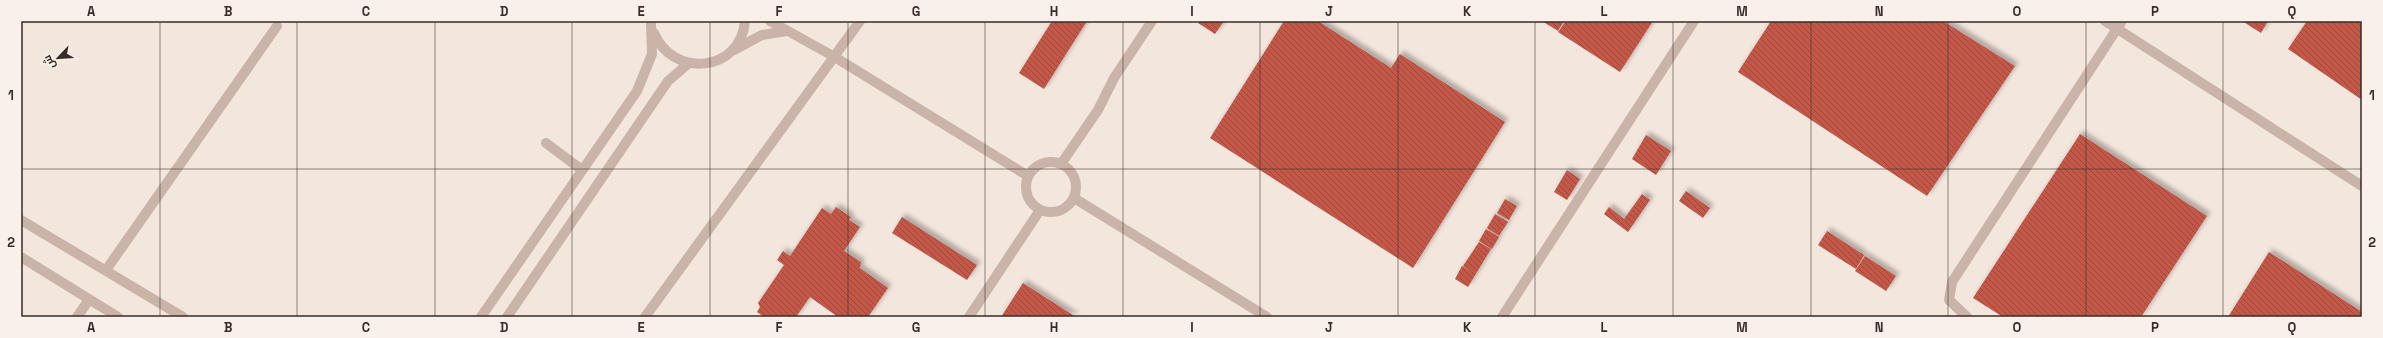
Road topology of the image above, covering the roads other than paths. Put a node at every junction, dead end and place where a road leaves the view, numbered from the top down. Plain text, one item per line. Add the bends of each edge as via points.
1 (745, 21) edge
2 (770, 21) edge
3 (860, 21) edge
4 (1152, 21) edge
5 (1694, 21) edge
6 (2105, 21) edge
7 (651, 23) edge
8 (2119, 25) edge
9 (277, 26) dead end
10 (786, 31) junction
11 (729, 53) junction
12 (833, 56) junction
13 (689, 63) junction
14 (546, 143) dead end
15 (1061, 164) junction
16 (582, 170) junction
17 (1028, 176) junction
18 (2362, 186) edge
19 (1074, 198) junction
20 (1040, 210) junction
21 (21, 220) edge
22 (21, 257) edge
23 (106, 270) junction
24 (89, 300) junction
25 (77, 317) edge
26 (118, 317) edge
27 (183, 317) edge
28 (481, 317) edge
29 (507, 317) edge
30 (645, 317) edge
31 (969, 317) edge
32 (1267, 317) edge
33 (1502, 317) edge
34 (1967, 317) edge

1 - 11 street via 740,40
2 - 10 street
3 - 12 street
4 - 15 street via 1114,78 1098,110
5 - 33 street
6 - 8 street
7 - 13 street via 656,39 666,52
7 - 16 street via 652,54 636,91
8 - 18 street
8 - 34 street via 1952,282 1949,300
9 - 23 street
10 - 11 street via 762,35
10 - 12 street
11 - 13 street via 706,64
12 - 17 street
12 - 30 street
13 - 29 street via 668,81
14 - 16 street
15 - 17 street via 1038,164
15 - 19 street via 1073,175 1076,190
16 - 28 street
17 - 20 street via 1026,191 1033,205
19 - 20 street via 1063,209 1048,212
19 - 32 street
20 - 31 street
21 - 23 street
22 - 24 street
23 - 27 street
24 - 25 street
24 - 26 street

